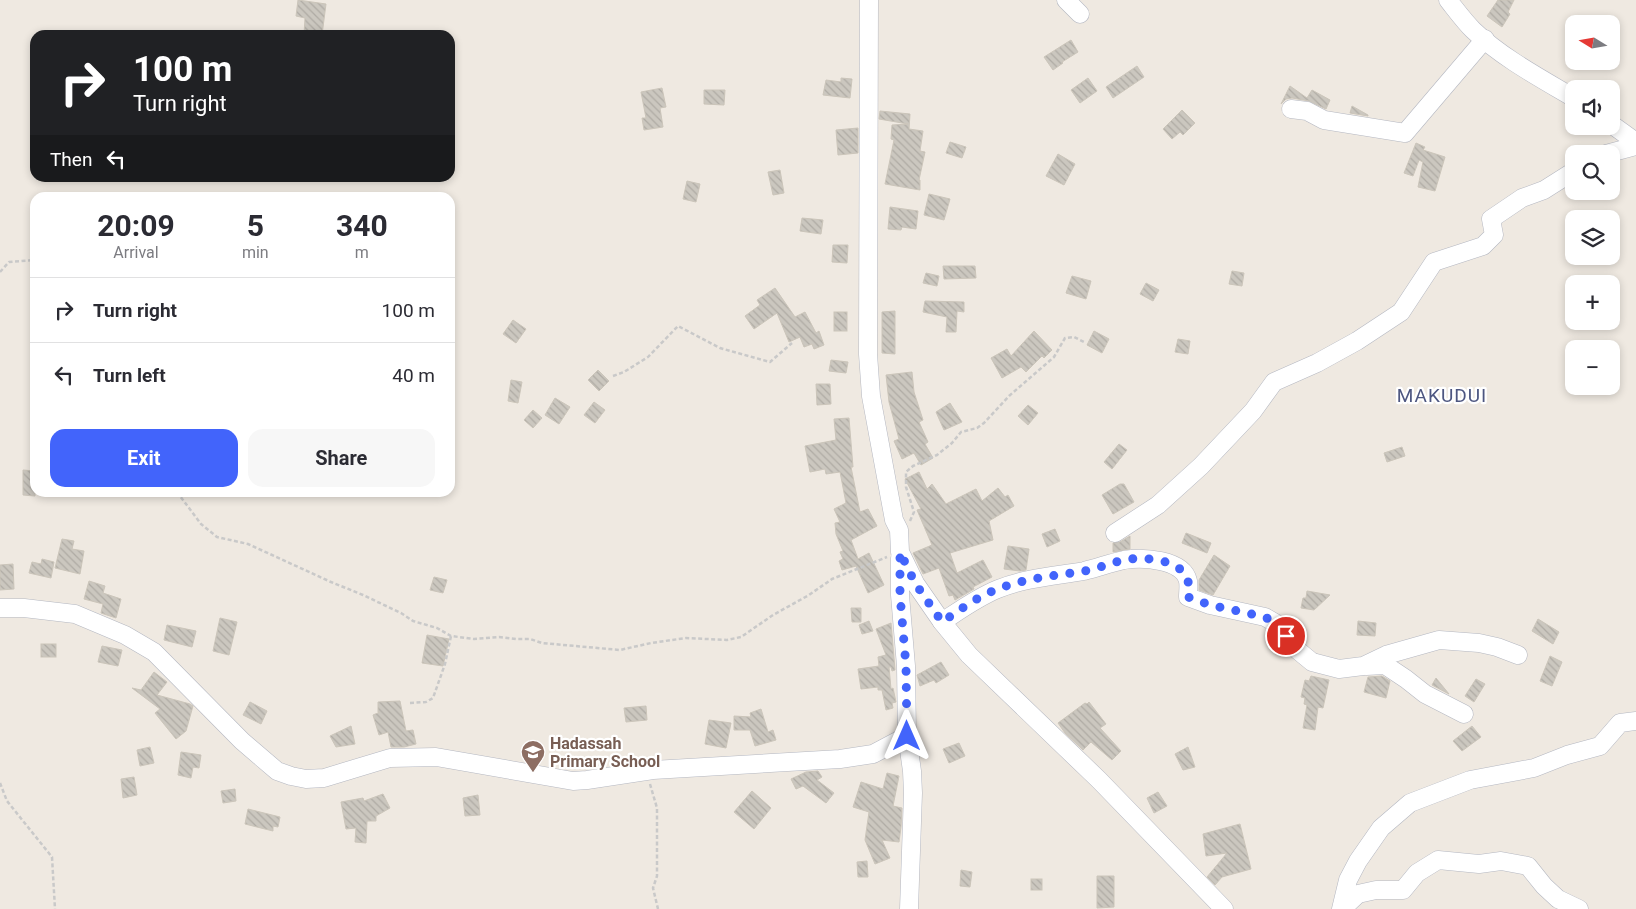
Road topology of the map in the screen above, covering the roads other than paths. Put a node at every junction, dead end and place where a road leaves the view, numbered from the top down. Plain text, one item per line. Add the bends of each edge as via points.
1 (869, 0) edge
2 (1066, 0) edge
3 (1448, 0) edge
4 (1080, 14) dead end
5 (1485, 39) junction
6 (1565, 93) edge
7 (1291, 109) dead end
8 (1620, 131) edge
9 (1636, 144) edge
10 (1620, 149) edge
11 (1565, 177) edge
12 (1115, 533) dead end
13 (900, 552) junction
14 (0, 608) edge
15 (942, 622) junction
16 (1518, 655) dead end
17 (1363, 666) junction
18 (1464, 714) dead end
19 (1636, 721) edge
20 (907, 736) junction
21 (910, 909) edge
22 (1224, 909) edge
23 (1341, 909) edge
24 (1579, 909) edge

1 - 13 street via 868,354 871,396 894,520 899,530
2 - 4 street
3 - 5 street via 1473,30
5 - 6 street via 1511,60
5 - 7 street via 1405,133 1324,120 1307,111
8 - 9 street
9 - 10 street
11 - 12 street via 1544,190 1522,198 1490,219 1494,235 1483,246 1434,262 1400,312 1357,342 1274,382 1253,411 1202,466 1158,505
13 - 15 street via 915,583
13 - 20 street
14 - 20 street via 75,614 125,635 154,652 242,741 277,771 306,779 324,778 390,758 436,757 587,780 653,770 862,756 880,751
15 - 17 street via 996,589 1022,580 1141,558 1167,562 1182,571 1188,581 1188,597 1265,617 1277,624 1295,648 1312,662 1339,669
15 - 22 street via 969,655 1099,780
16 - 17 street via 1479,643 1439,640 1386,655
17 - 18 street via 1385,665 1425,694
19 - 23 street via 1620,723 1600,746 1534,768 1470,780 1410,803 1381,828 1358,861 1348,880
20 - 21 street via 913,793
23 - 24 street via 1358,894 1403,890 1438,860 1479,864 1502,861 1528,866 1558,899

